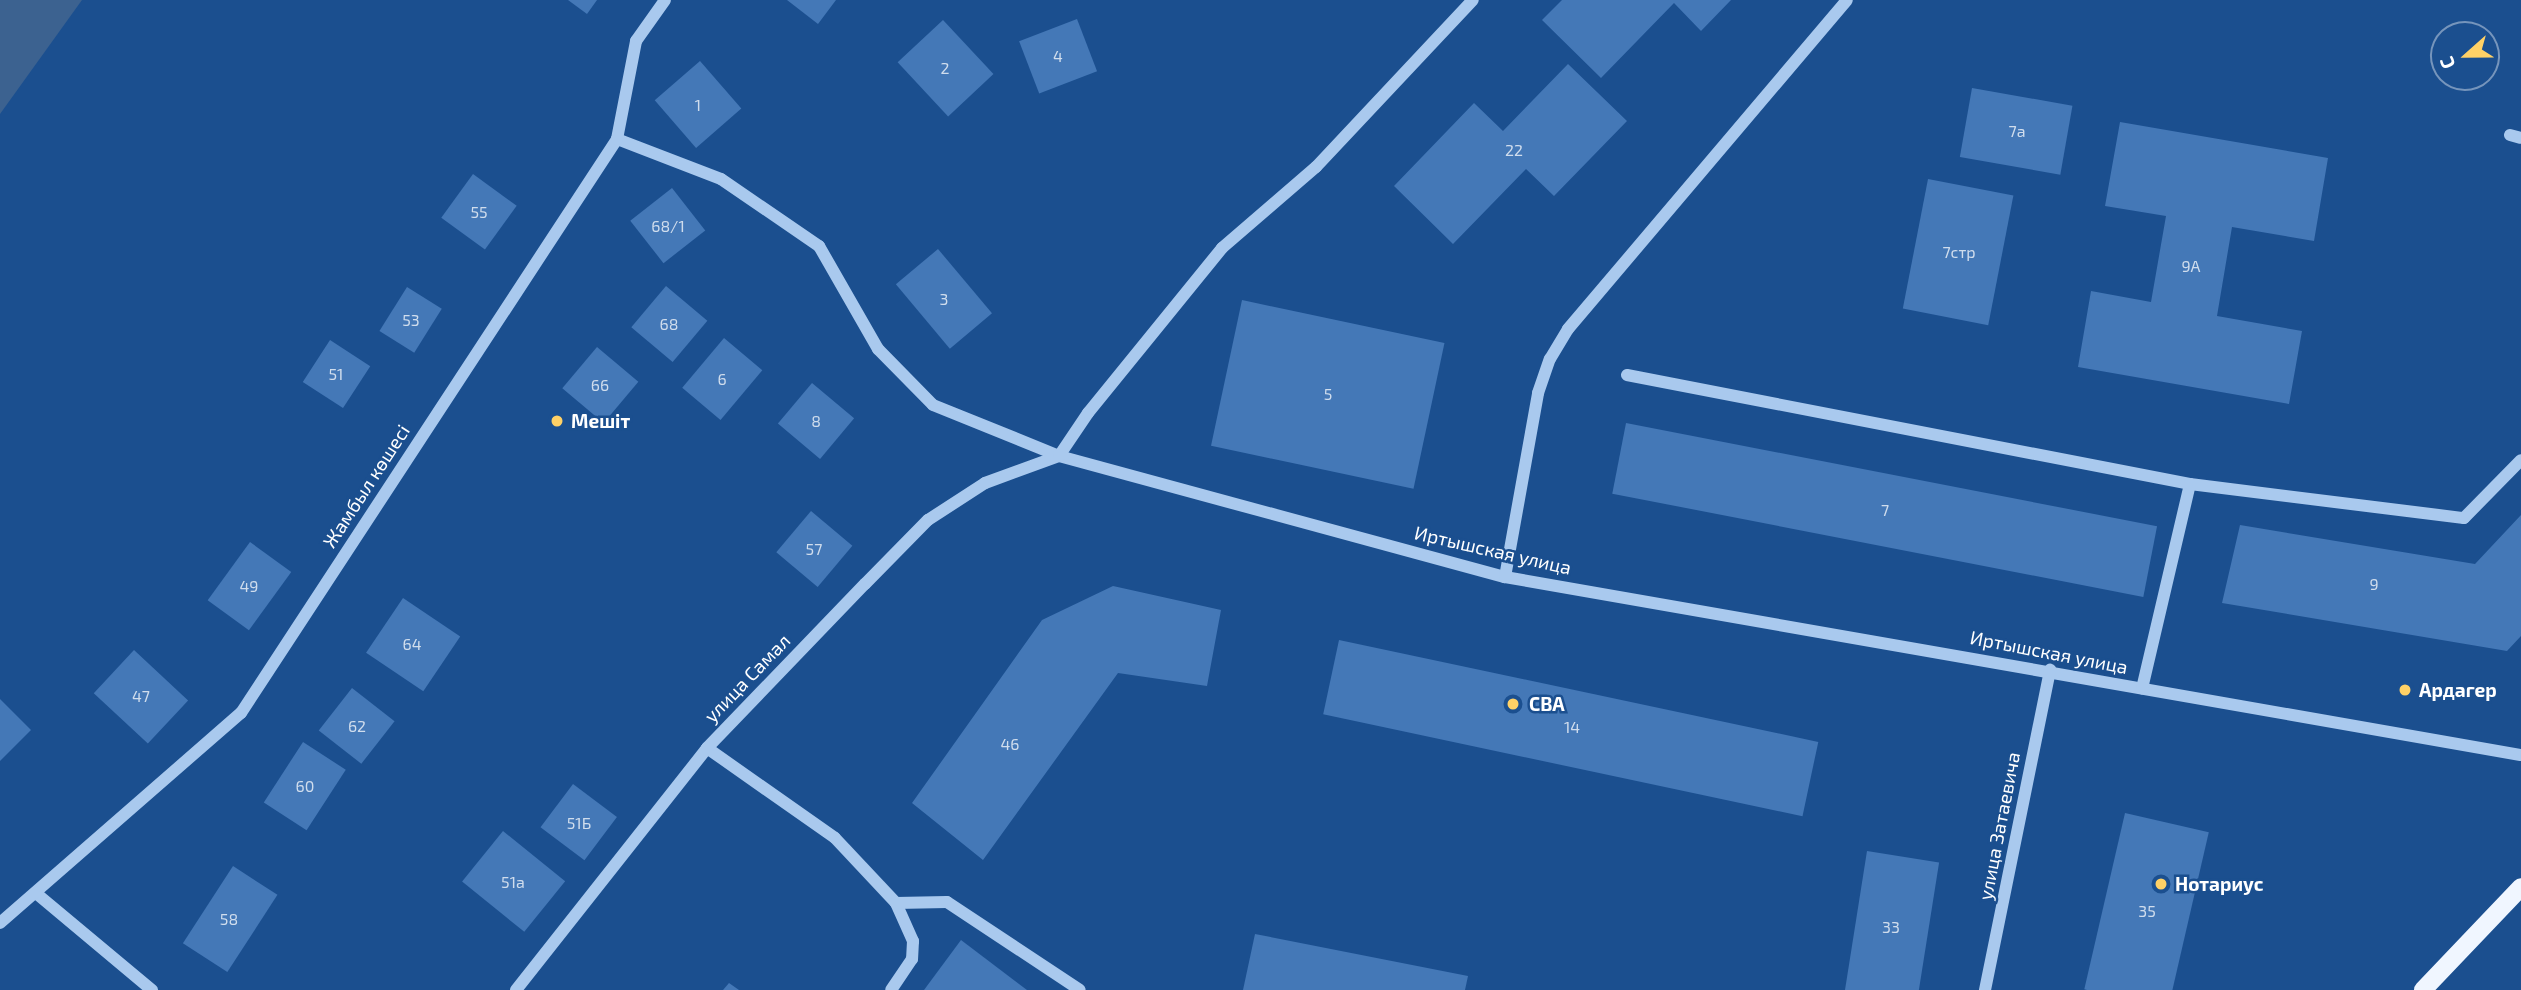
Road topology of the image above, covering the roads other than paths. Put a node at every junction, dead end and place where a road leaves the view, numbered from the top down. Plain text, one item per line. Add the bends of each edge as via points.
1 (665, 0) edge
2 (1473, 0) edge
3 (1847, 0) edge
4 (617, 139) junction
5 (1627, 375) dead end
6 (1059, 456) junction
7 (2521, 460) edge
8 (2190, 484) junction
9 (1505, 577) junction
10 (2050, 670) junction
11 (2142, 688) junction
12 (707, 748) junction
13 (2521, 755) edge
14 (2521, 887) edge
15 (37, 894) junction
16 (896, 903) junction
17 (0, 923) edge
18 (152, 990) edge
19 (516, 990) edge
20 (891, 990) edge
21 (1080, 990) edge
22 (1985, 990) edge
23 (2423, 990) edge

1 - 4 street, Жамбыл көшесі via 636,41
2 - 6 street via 1316,167 1222,248 1088,413
3 - 9 street via 1568,330 1550,359 1538,393
4 - 6 street, Иртышская улица via 721,179 819,246 878,349 933,405
4 - 15 street, Жамбыл көшесі via 241,713
5 - 8 street
6 - 9 street, Иртышская улица
6 - 12 street, улица Самал via 985,483 928,520
7 - 8 street via 2464,518
8 - 11 street
9 - 10 street, Иртышская улица
10 - 11 street, Иртышская улица
10 - 22 street, улица Затаевича
11 - 13 street, Иртышская улица
12 - 16 street via 835,838
12 - 19 street, улица Самал
14 - 23 main road
15 - 17 street, Жамбыл көшесі
15 - 18 street
16 - 20 street via 913,940 912,959
16 - 21 street via 947,902

